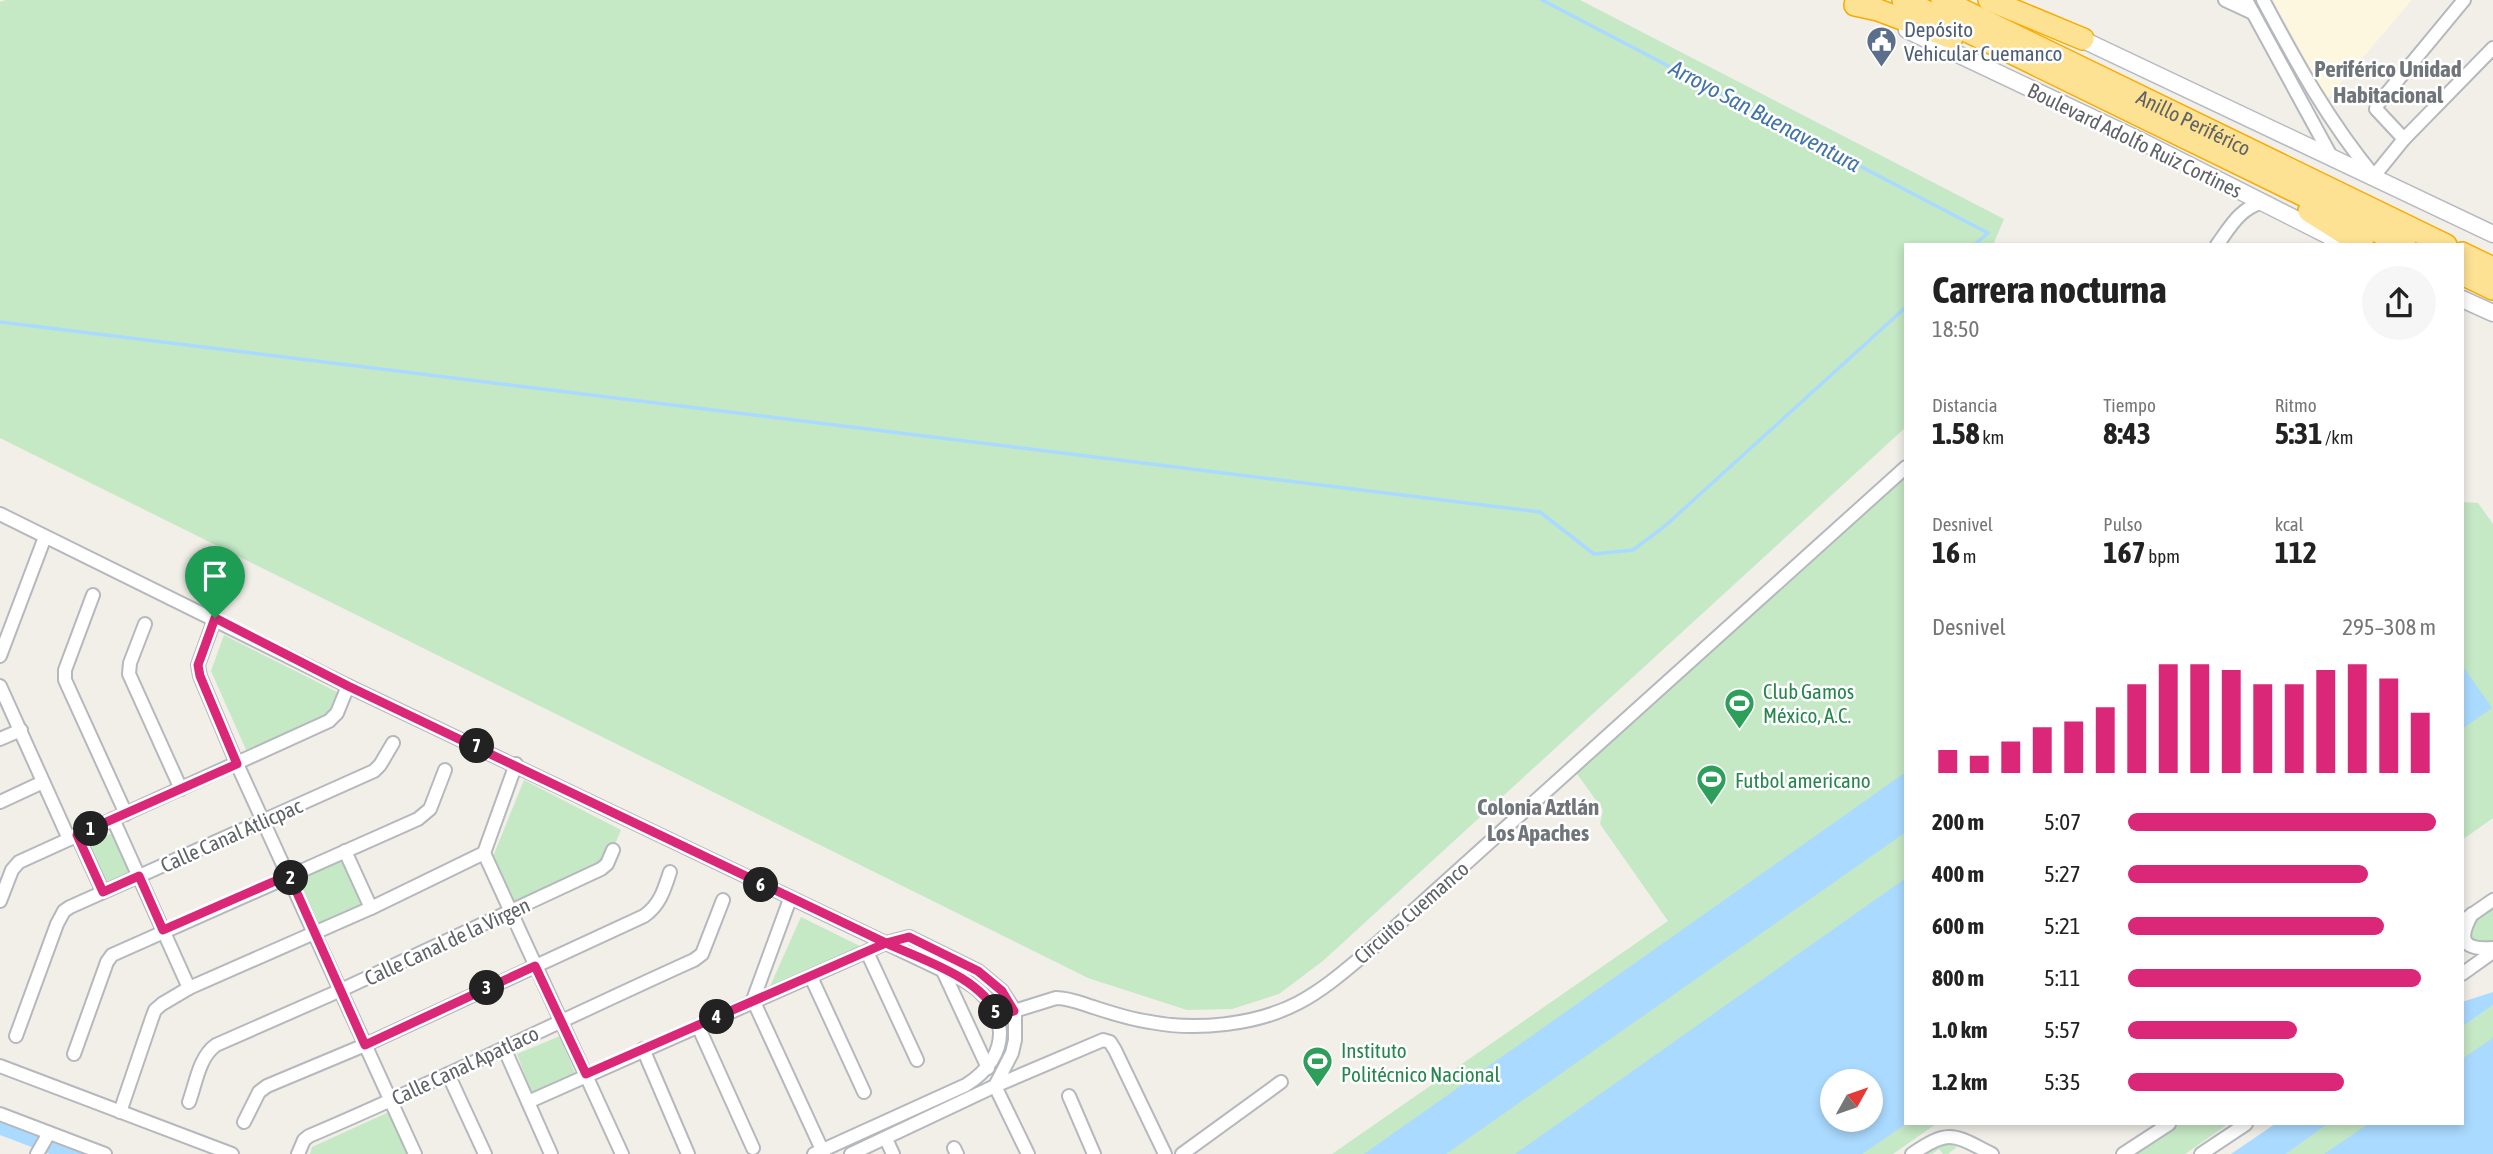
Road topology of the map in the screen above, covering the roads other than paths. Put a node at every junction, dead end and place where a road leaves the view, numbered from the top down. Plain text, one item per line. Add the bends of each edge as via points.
1 (1903, 0) edge
2 (1942, 0) edge
3 (1990, 0) edge
4 (2004, 0) edge
5 (2225, 0) edge
6 (2246, 0) edge
7 (2464, 0) edge
8 (1850, 2) edge
9 (2266, 6) edge
10 (2253, 13) junction
11 (2083, 39) junction
12 (1994, 44) junction
13 (2493, 48) edge
14 (2323, 106) junction
15 (2309, 113) junction
16 (2404, 139) junction
17 (2332, 156) junction
18 (2374, 176) junction
19 (2279, 184) junction
20 (2238, 189) junction
21 (2263, 202) junction
22 (2241, 213) junction
23 (2491, 230) edge
24 (2218, 243) edge
25 (2344, 243) edge
26 (2360, 243) edge
27 (2401, 243) edge
28 (2442, 243) edge
29 (2464, 254) edge
30 (2493, 268) edge
31 (2464, 275) edge
32 (2493, 289) edge
33 (2464, 300) edge
34 (2493, 313) edge
35 (1904, 469) edge
36 (0, 514) edge
37 (45, 537) junction
38 (93, 595) dead end
39 (215, 618) junction
40 (145, 624) dead end
41 (0, 656) edge
42 (0, 686) edge
43 (348, 686) junction
44 (21, 730) junction
45 (0, 739) edge
46 (393, 743) dead end
47 (237, 764) junction
48 (516, 764) junction
49 (444, 770) dead end
50 (43, 782) junction
51 (181, 789) junction
52 (0, 802) edge
53 (126, 814) junction
54 (113, 819) junction
55 (264, 819) junction
56 (73, 837) junction
57 (345, 850) junction
58 (612, 850) dead end
59 (484, 853) junction
60 (670, 872) dead end
61 (289, 875) junction
62 (139, 876) junction
63 (103, 892) junction
64 (790, 899) junction
65 (723, 900) dead end
66 (2493, 900) edge
67 (0, 901) edge
68 (371, 908) junction
69 (510, 911) junction
70 (2467, 918) edge
71 (163, 930) junction
72 (315, 932) junction
73 (2464, 939) edge
74 (886, 943) junction
75 (2493, 950) edge
76 (866, 952) junction
77 (535, 966) junction
78 (943, 971) junction
79 (2464, 972) edge
80 (811, 977) junction
81 (188, 988) junction
82 (341, 990) junction
83 (753, 1000) junction
84 (1014, 1011) junction
85 (998, 1016) junction
86 (560, 1020) junction
87 (698, 1026) junction
88 (16, 1036) dead end
89 (365, 1045) junction
90 (504, 1048) junction
91 (643, 1049) junction
92 (74, 1054) dead end
93 (917, 1060) dead end
94 (0, 1066) edge
95 (988, 1068) junction
96 (448, 1074) junction
97 (586, 1074) junction
98 (1281, 1083) dead end
99 (995, 1086) junction
100 (864, 1092) dead end
101 (1069, 1096) dead end
102 (391, 1101) junction
103 (189, 1102) dead end
104 (528, 1102) junction
105 (120, 1112) junction
106 (0, 1114) edge
107 (244, 1122) dead end
108 (2167, 1125) edge
109 (2245, 1125) edge
110 (49, 1134) junction
111 (886, 1139) junction
112 (753, 1148) dead end
113 (820, 1153) edge
114 (37, 1154) edge
115 (105, 1154) edge
116 (232, 1154) edge
117 (298, 1154) edge
118 (415, 1154) edge
119 (485, 1154) edge
120 (551, 1154) edge
121 (622, 1154) edge
122 (688, 1154) edge
123 (851, 1154) edge
124 (893, 1154) edge
125 (1028, 1154) edge
126 (1094, 1154) edge
127 (1165, 1154) edge
128 (1182, 1154) edge
129 (1912, 1154) edge
130 (1992, 1154) edge
131 (2123, 1154) edge
132 (2202, 1154) edge

1 - 12 highway, Anillo Periférico
2 - 28 highway, Anillo Periférico
3 - 11 highway
4 - 11 main road
5 - 10 street
6 - 10 street
7 - 16 street via 2378,104 2379,114
8 - 12 highway via 1970,45
8 - 20 main road, Boulevard Adolfo Ruiz Cortines
9 - 10 street
9 - 14 street
10 - 15 street
11 - 17 main road
12 - 19 highway, Anillo Periférico
13 - 16 street
14 - 15 street
14 - 18 street
15 - 17 street
16 - 18 street
17 - 18 main road
18 - 23 main road
19 - 26 highway via 2310,212
19 - 27 highway, Anillo Periférico
20 - 21 main road, Boulevard Adolfo Ruiz Cortines
20 - 22 street via 2245,201
21 - 22 street
21 - 25 main road, Boulevard Adolfo Ruiz Cortines
22 - 24 street
29 - 30 highway
31 - 32 highway
33 - 34 main road
35 - 84 street, Circuito Cuemanco via 1321,990 1275,1013 1222,1024 1152,1023 1066,998
36 - 37 street
37 - 39 street
37 - 41 street
38 - 53 street via 65,680
39 - 43 street
39 - 47 street via 198,665
40 - 51 street via 129,674
42 - 44 street
43 - 47 street via 338,713 328,721
43 - 48 street
44 - 45 street
44 - 50 street
46 - 55 street, Calle Canal Atlicpac via 374,771
47 - 51 street
47 - 55 street
48 - 59 street
48 - 64 street
49 - 57 street via 425,815
50 - 52 street
50 - 56 street
51 - 53 street
53 - 54 street
54 - 56 street
54 - 62 street
55 - 61 street
55 - 62 street, Calle Canal Atlicpac
56 - 63 street
56 - 67 street via 19,862
57 - 61 street
57 - 68 street
58 - 69 street, Calle Canal de la Virgen via 601,869
59 - 68 street
59 - 69 street
60 - 77 street via 655,909
61 - 71 street
61 - 72 street
62 - 63 street, Calle Canal Atlicpac
62 - 71 street
63 - 88 street, Calle Canal Atlicpac via 64,911
64 - 74 street
64 - 83 street
65 - 86 street, Calle Canal Apatlaco via 702,954 694,960
66 - 70 street
68 - 72 street
69 - 77 street
69 - 82 street, Calle Canal de la Virgen
71 - 81 street
71 - 92 street via 111,955
72 - 81 street
72 - 82 street
73 - 75 street via 2479,949
74 - 76 street
74 - 78 street
74 - 84 street via 909,937 978,971 1002,991
75 - 79 street
76 - 80 street
76 - 93 street
77 - 86 street
77 - 89 street
78 - 85 street via 982,993
78 - 95 street
80 - 83 street
80 - 100 street
81 - 105 street via 155,1010
82 - 89 street
82 - 103 street, Calle Canal de la Virgen via 216,1045 204,1059
83 - 87 street
83 - 113 street
84 - 85 street, Circuito Cuemanco
84 - 99 street via 1012,1053
85 - 95 street via 997,1050
86 - 90 street, Calle Canal Apatlaco
86 - 97 street
87 - 91 street
87 - 112 street
89 - 102 street
89 - 107 street via 267,1086 259,1092
90 - 96 street, Calle Canal Apatlaco
90 - 104 street
91 - 97 street
91 - 122 street
94 - 105 street
95 - 113 street via 966,1085
96 - 102 street, Calle Canal Apatlaco
96 - 119 street
97 - 104 street
97 - 121 street
98 - 128 street
99 - 111 street
99 - 125 street
99 - 127 street via 1103,1040 1110,1042
101 - 126 street
102 - 117 street, Calle Canal Apatlaco via 309,1136
102 - 118 street
104 - 120 street
105 - 116 street
106 - 110 street
108 - 131 street
109 - 132 street
110 - 114 street
110 - 115 street
111 - 123 street
111 - 124 street
129 - 130 street via 1944,1136 1957,1137

